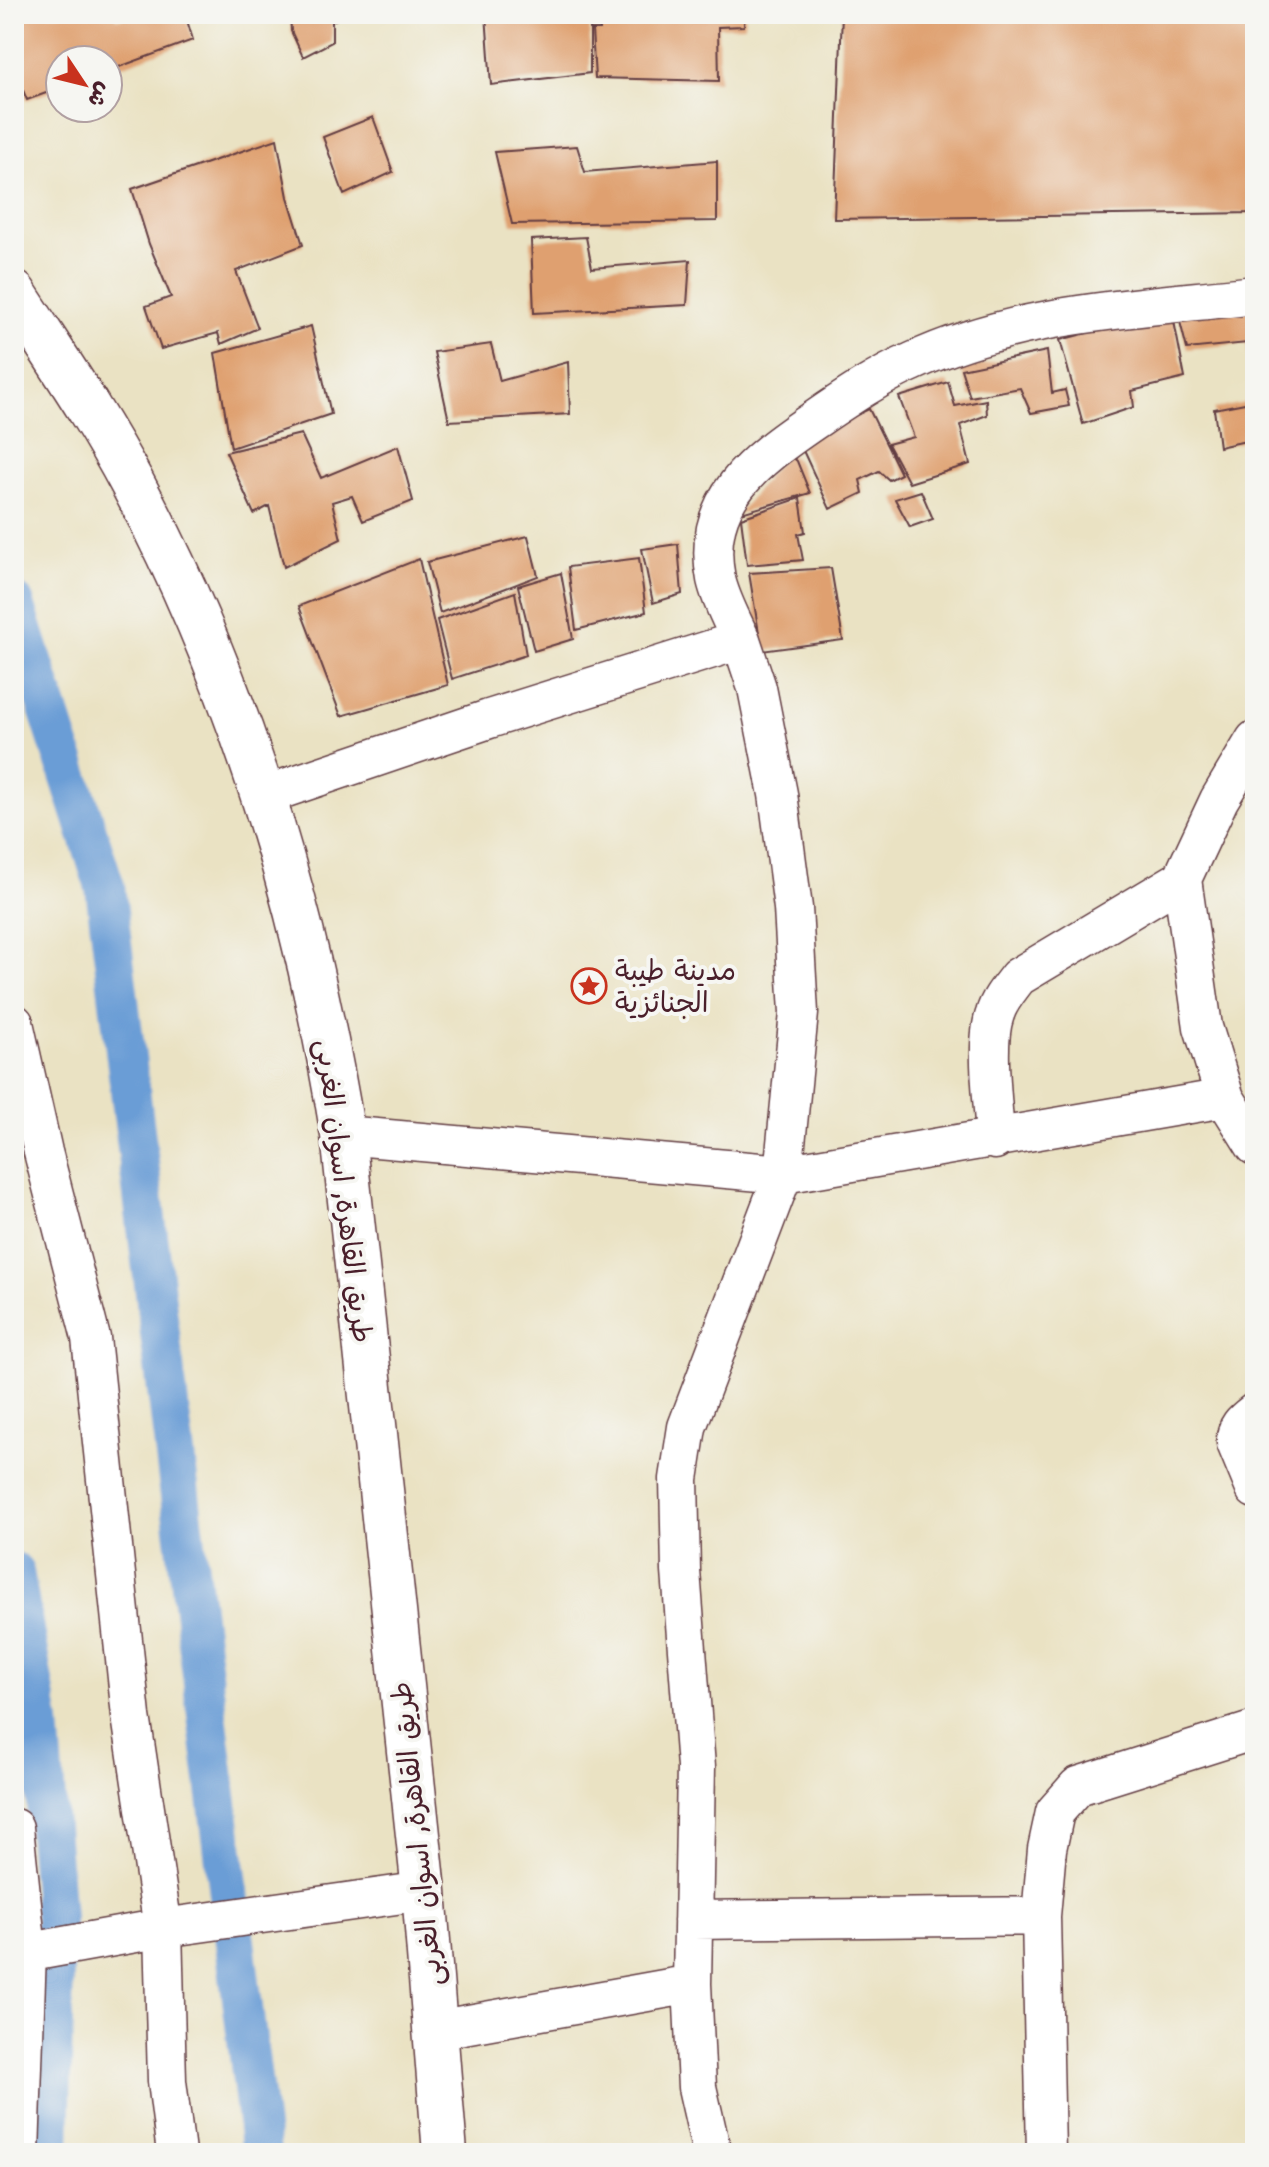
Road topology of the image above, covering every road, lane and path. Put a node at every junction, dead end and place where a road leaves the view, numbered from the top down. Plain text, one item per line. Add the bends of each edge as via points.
1 (14, 293) edge
2 (1255, 295) edge
3 (741, 640) junction
4 (1255, 740) edge
5 (265, 795) junction
6 (1182, 879) junction
7 (14, 1023) edge
8 (1225, 1098) junction
9 (343, 1135) junction
10 (995, 1140) junction
11 (1255, 1146) edge
12 (783, 1174) junction
13 (1255, 1412) edge
14 (1255, 1489) edge
15 (1255, 1730) edge
16 (14, 1828) edge
17 (405, 1893) junction
18 (1041, 1916) junction
19 (693, 1920) junction
20 (163, 1928) junction
21 (24, 1952) edge
22 (692, 1984) junction
23 (435, 2030) junction
24 (20, 2153) edge
25 (176, 2153) edge
26 (445, 2153) edge
27 (712, 2153) edge
28 (1046, 2153) edge

1 - 5 main road, طريق القاهرة, اسوان الغربى via 131,481 182,583
2 - 3 street via 1067,317 984,335 911,362 768,451 731,493 716,527 716,579
3 - 5 street
3 - 12 street via 757,688 778,794 793,908 799,1013
4 - 6 street
5 - 9 main road, طريق القاهرة, اسوان الغربى via 311,964
6 - 8 street via 1203,1027
6 - 10 street via 1018,977 1009,989 996,1011 991,1035
7 - 20 street via 91,1338 131,1716
8 - 10 street
8 - 11 street
9 - 12 street
9 - 17 main road, طريق القاهرة, اسوان الغربى
10 - 12 street
12 - 19 street via 687,1427 679,1479 696,1767
13 - 14 street via 1235,1435
15 - 18 street via 1078,1786 1055,1812
16 - 21 street
17 - 20 street
17 - 23 main road, طريق القاهرة, اسوان الغربى
18 - 19 street
18 - 28 street
19 - 22 street
20 - 21 street
20 - 25 street via 167,2081
21 - 24 street
22 - 23 street
22 - 27 street via 697,2087
23 - 26 main road, طريق القاهرة, اسوان الغربى

